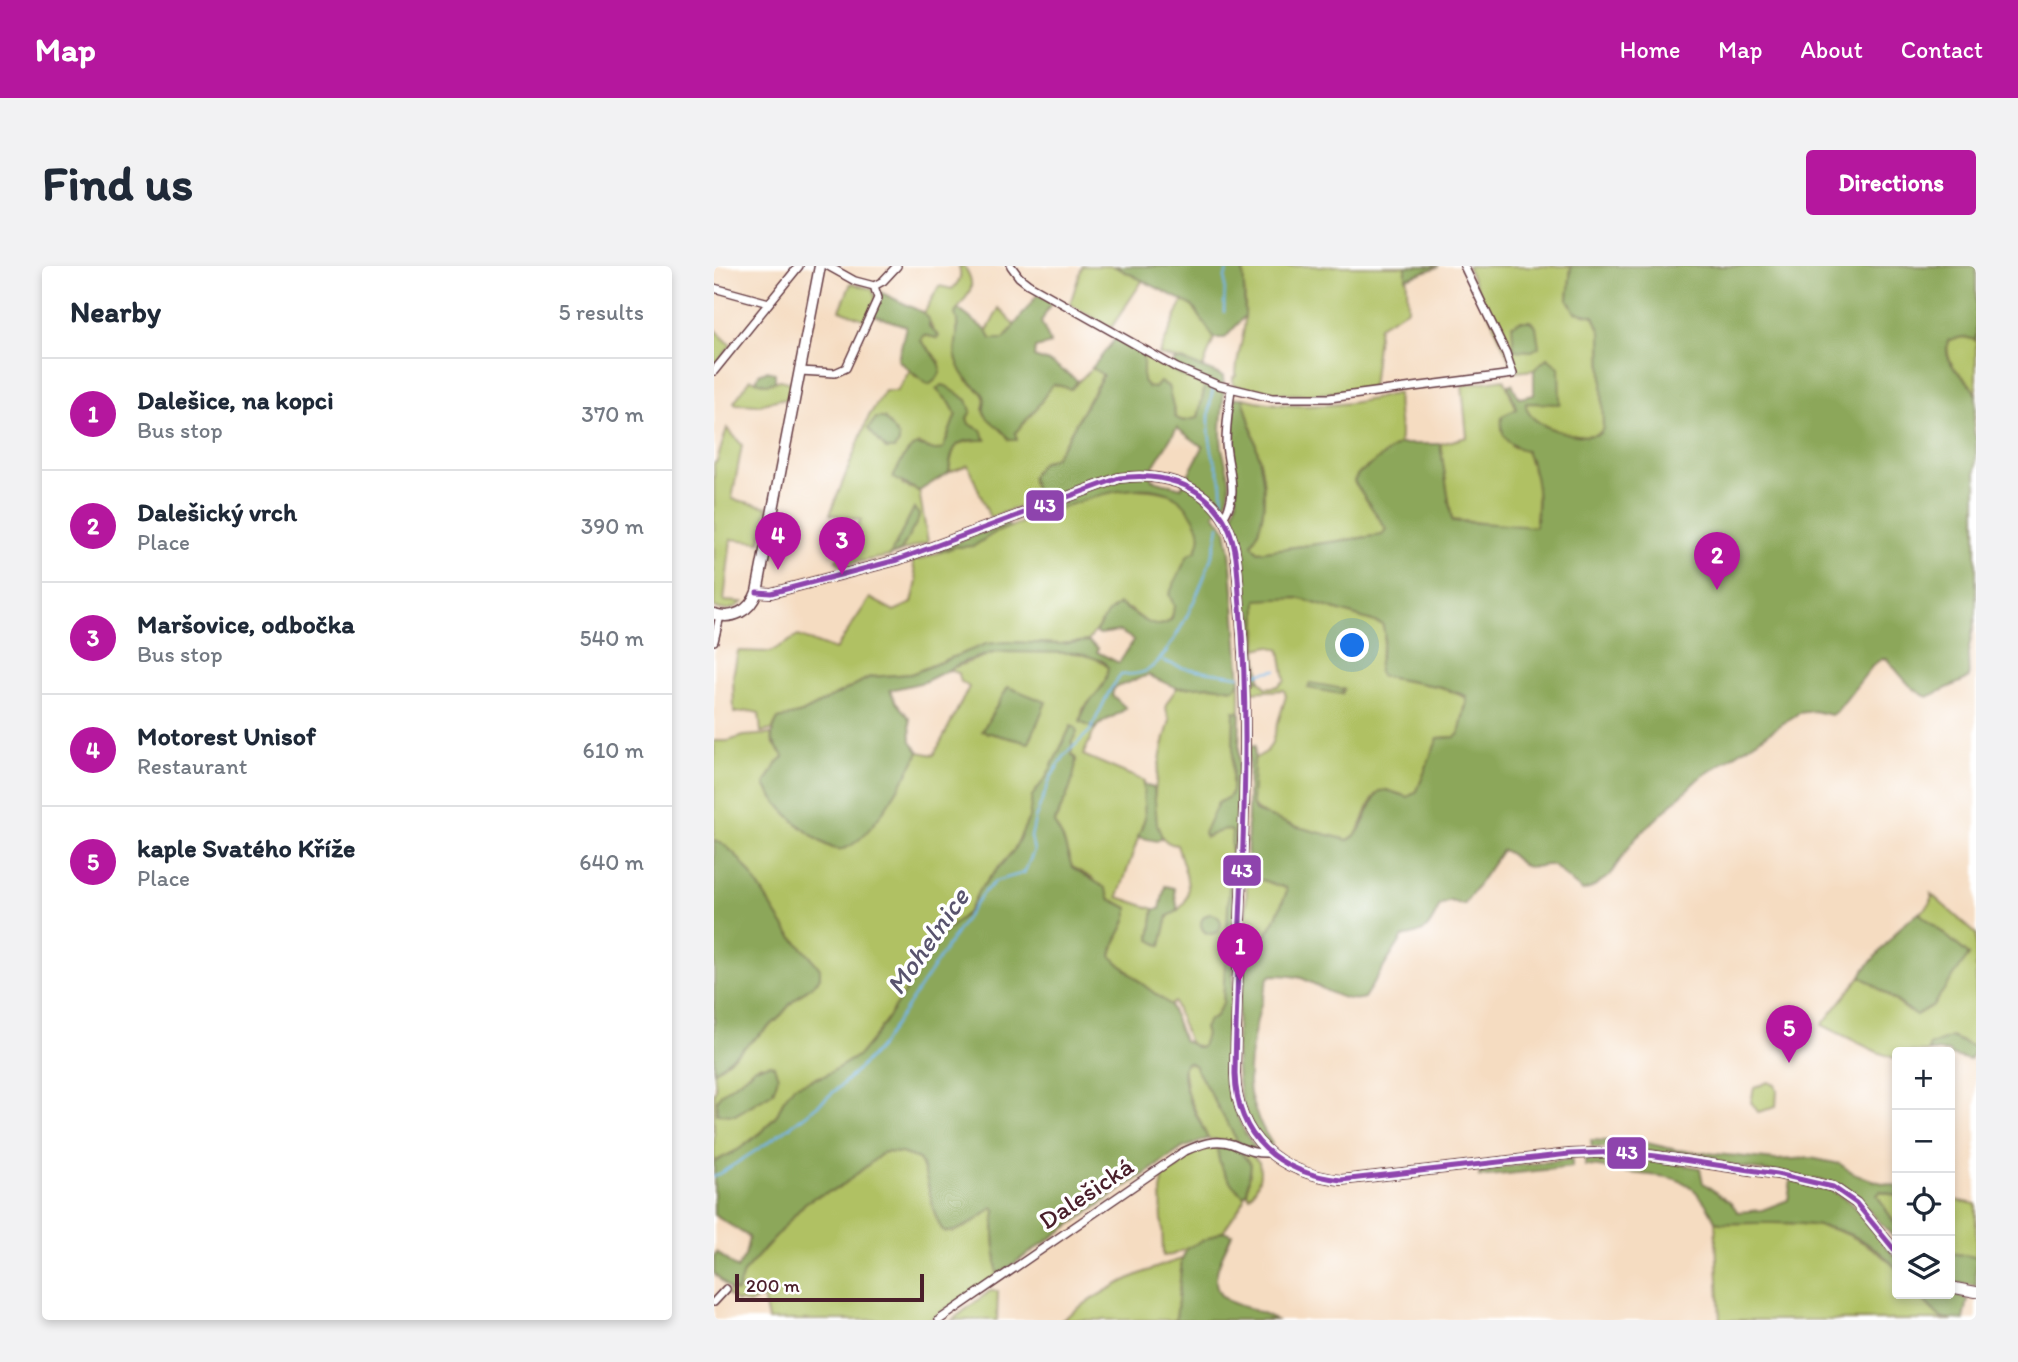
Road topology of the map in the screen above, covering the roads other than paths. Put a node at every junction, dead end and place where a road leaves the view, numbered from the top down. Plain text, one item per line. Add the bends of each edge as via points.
1 (799, 266) edge
2 (820, 266) edge
3 (828, 266) edge
4 (897, 266) edge
5 (1011, 266) edge
6 (1464, 266) edge
7 (874, 286) junction
8 (714, 288) edge
9 (769, 303) junction
10 (714, 371) edge
11 (800, 371) junction
12 (1231, 389) junction
13 (1223, 518) junction
14 (757, 592) junction
15 (717, 615) edge
16 (714, 641) edge
17 (1269, 1153) junction
18 (1892, 1247) edge
19 (1955, 1288) edge
20 (726, 1289) dead end
21 (1976, 1292) edge
22 (714, 1302) edge
23 (939, 1320) edge

1 - 9 street
2 - 11 main road
3 - 7 street via 855,282
4 - 7 street
5 - 12 street via 1019,278 1061,304 1177,368
6 - 12 street via 1513,374 1329,398 1272,398
7 - 11 street via 878,298 846,368 835,373
8 - 9 street
9 - 10 street
11 - 14 main road
12 - 13 street via 1226,446 1233,489
13 - 14 street via 1185,485 1155,477 1128,477 897,560 771,593
13 - 17 street via 1236,562 1244,691 1235,1085 1246,1125
14 - 15 main road via 742,612
15 - 16 street
17 - 18 street via 1309,1175 1341,1180 1598,1152 1777,1174 1818,1182 1847,1195
17 - 23 street, Dalešická via 1216,1142 1183,1152
19 - 21 street
20 - 22 street

